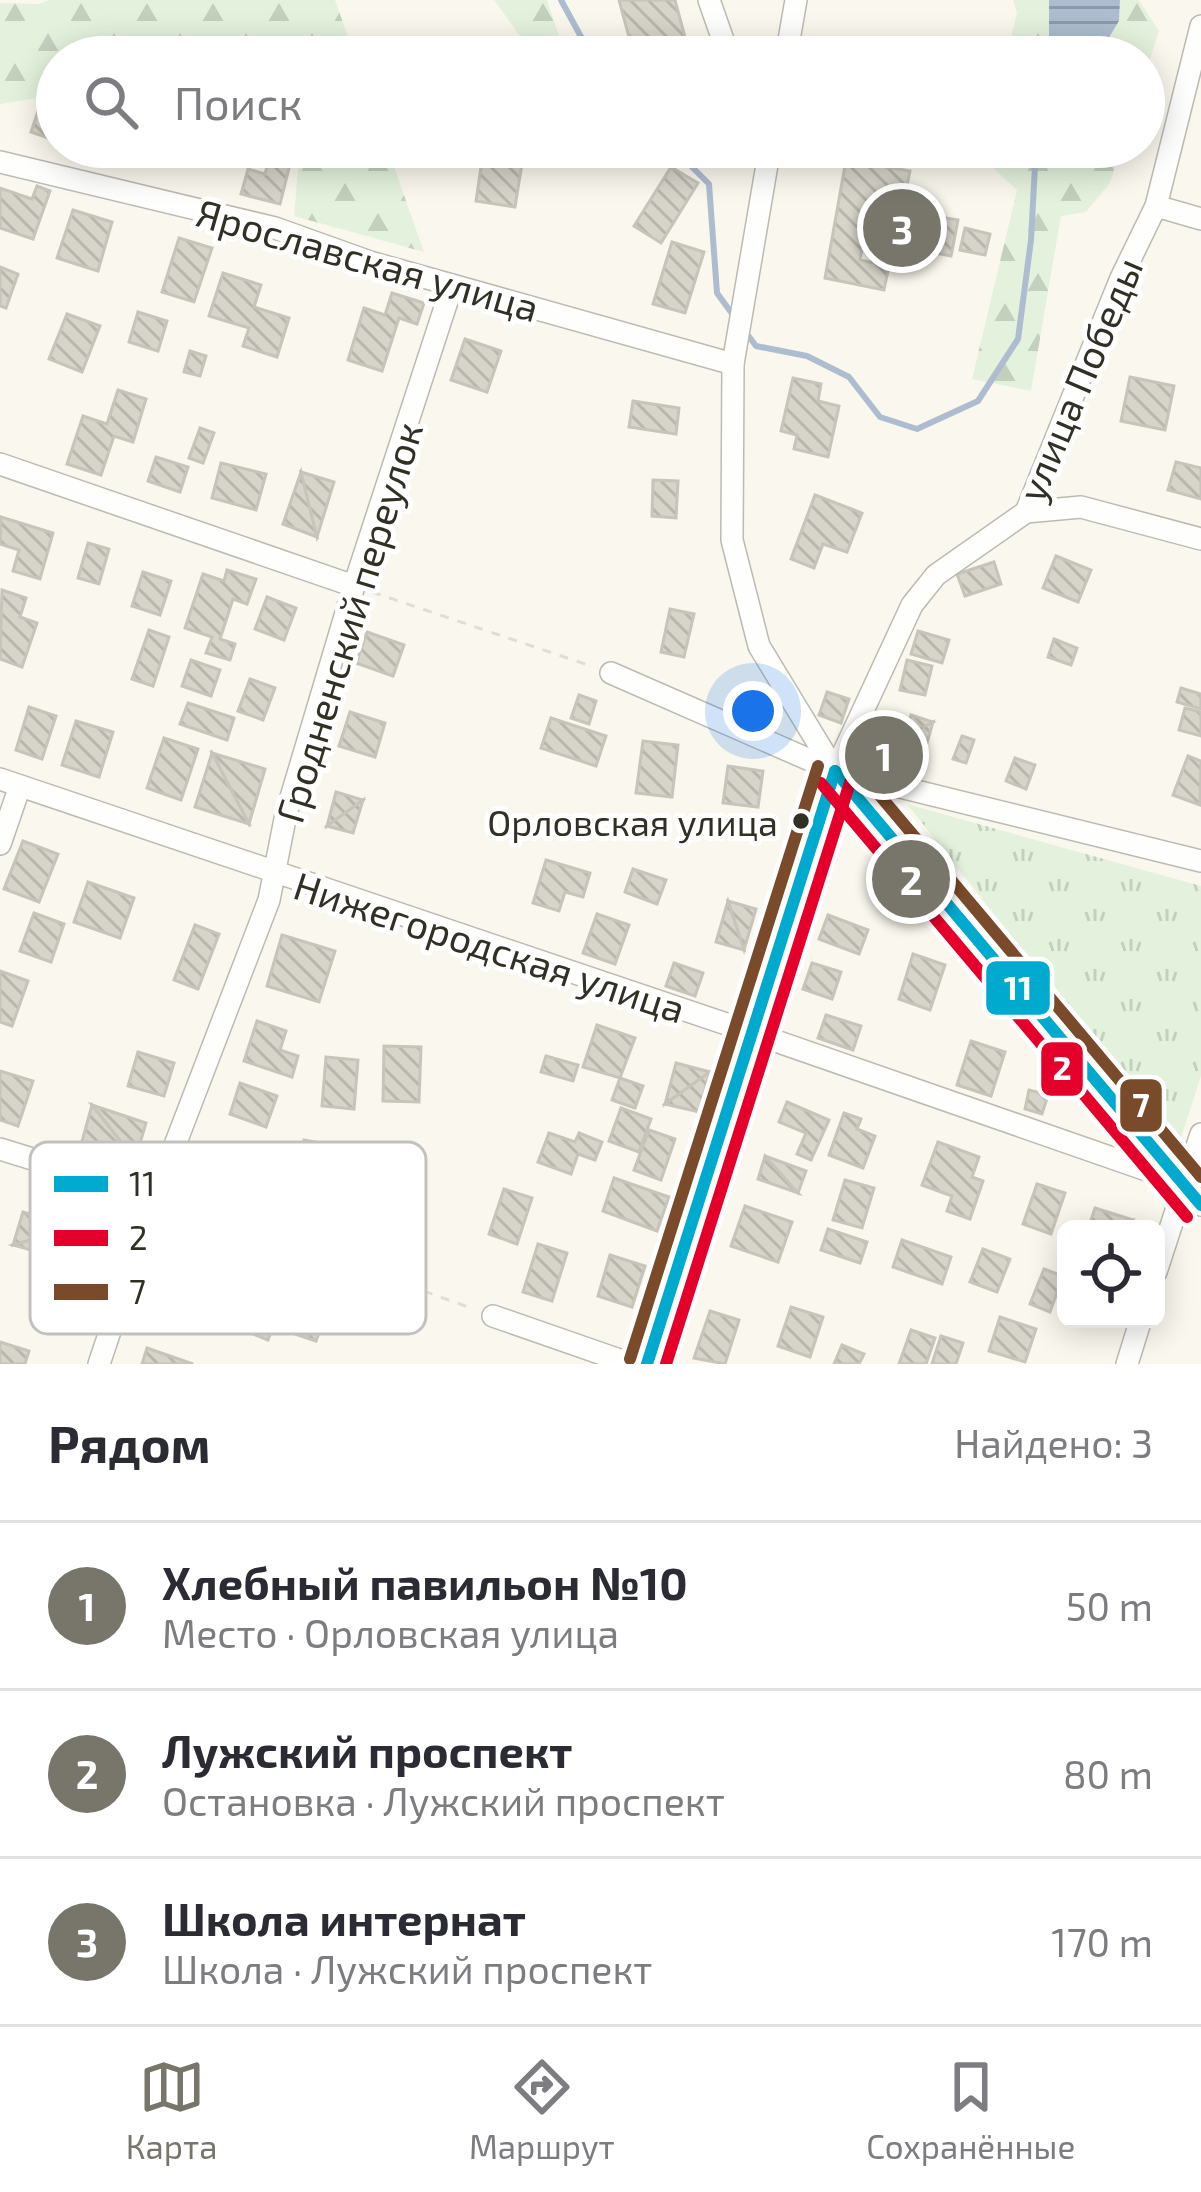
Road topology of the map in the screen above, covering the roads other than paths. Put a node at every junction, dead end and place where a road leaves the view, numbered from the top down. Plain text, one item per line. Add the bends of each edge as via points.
1 (709, 0) edge
2 (796, 0) edge
3 (1201, 26) edge
4 (722, 36) edge
5 (790, 36) edge
6 (0, 162) edge
7 (764, 168) edge
8 (1156, 206) junction
9 (1201, 219) edge
10 (452, 286) junction
11 (733, 364) junction
12 (0, 464) edge
13 (1026, 512) junction
14 (1201, 539) edge
15 (354, 586) junction
16 (611, 673) road end
17 (835, 771) junction
18 (10, 783) edge
19 (0, 844) edge
20 (1201, 861) edge
21 (276, 875) junction
22 (750, 1032) junction
23 (1201, 1134) edge
24 (176, 1142) edge
25 (0, 1149) edge
26 (30, 1158) edge
27 (1184, 1183) junction
28 (1201, 1205) edge
29 (1165, 1244) edge
30 (493, 1316) road end
31 (1139, 1328) edge
32 (109, 1334) edge
33 (99, 1364) edge
34 (631, 1364) edge
35 (647, 1364) edge
36 (1127, 1364) edge

1 - 4 street
2 - 5 street
3 - 8 street, улица Победы
6 - 10 street, Ярославская улица via 275,228
7 - 11 street
8 - 9 street
8 - 13 street, улица Победы
10 - 11 street, Ярославская улица
10 - 15 street, Гродненский переулок
11 - 17 street via 732,540 759,646
12 - 15 street
13 - 14 street via 1081,507
13 - 17 street, улица Победы via 936,574 912,605
15 - 21 street, Гродненский переулок via 286,814
16 - 17 street
17 - 20 street
17 - 22 street, улица Победы
17 - 27 street
18 - 19 street
18 - 21 street, Нижегородская улица
21 - 22 street, Нижегородская улица
21 - 24 street, Гродненский переулок
22 - 27 street, Нижегородская улица
22 - 35 street, улица Победы
23 - 27 street
25 - 26 street
27 - 28 street
27 - 29 street
30 - 34 street
31 - 36 street
32 - 33 street, Гродненский переулок

